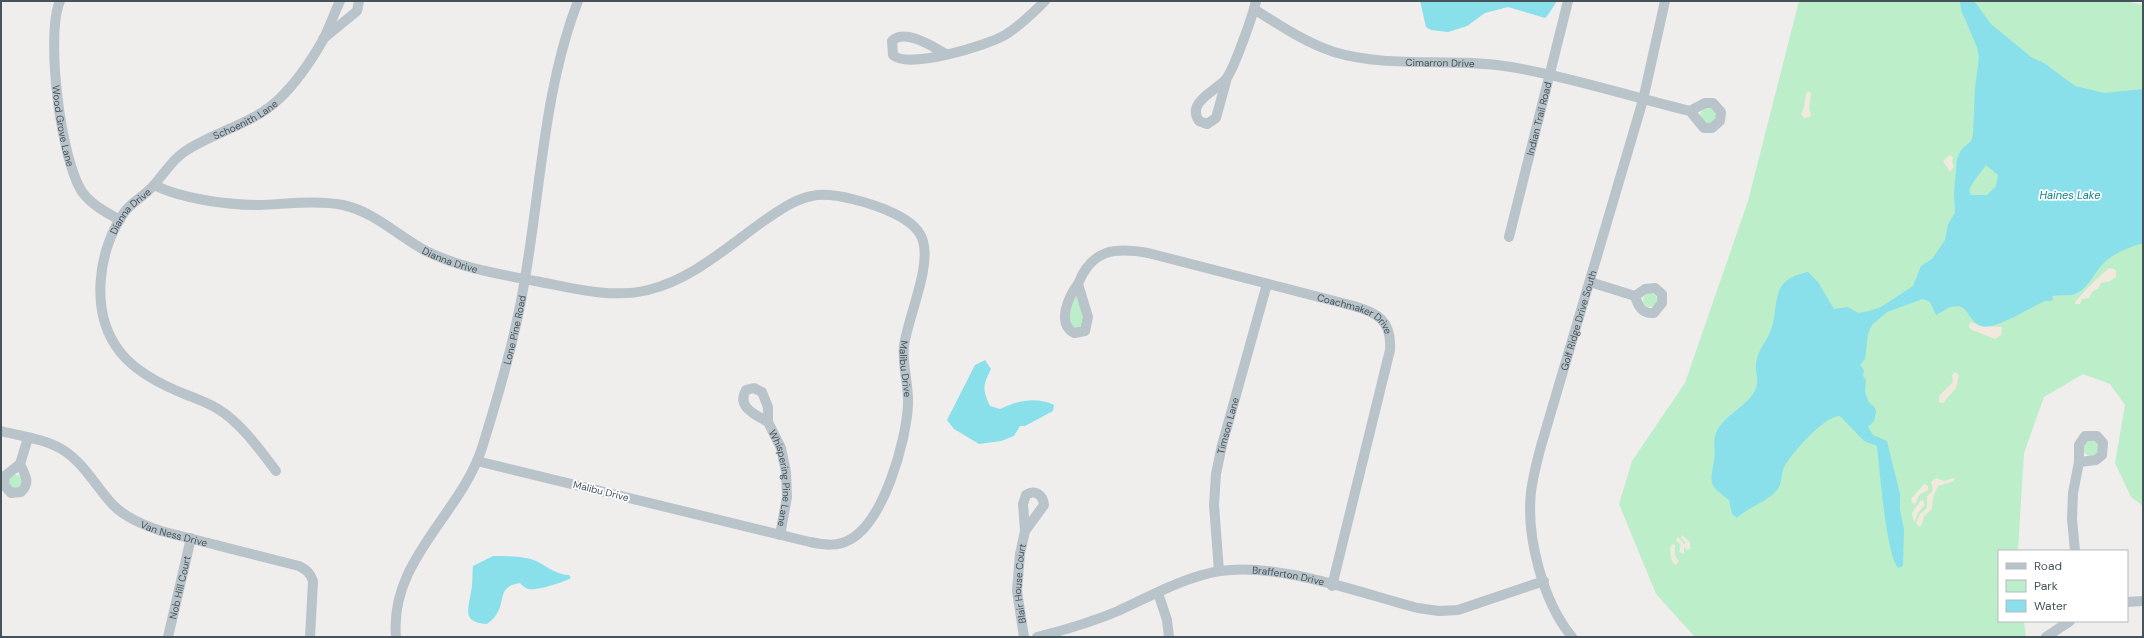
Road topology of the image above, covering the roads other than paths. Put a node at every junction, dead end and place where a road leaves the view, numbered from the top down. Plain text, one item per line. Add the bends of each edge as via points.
1 (340, 1) edge
2 (359, 1) edge
3 (578, 1) edge
4 (1045, 1) edge
5 (1568, 1) edge
6 (1665, 1) edge
7 (56, 4) edge
8 (1255, 5) edge
9 (323, 39) junction
10 (946, 54) junction
11 (1549, 75) junction
12 (1227, 78) dead end
13 (1643, 100) junction
14 (1690, 111) dead end
15 (154, 185) junction
16 (120, 220) junction
17 (1509, 237) dead end
18 (525, 279) junction
19 (1590, 282) junction
20 (1078, 284) dead end
21 (1267, 284) junction
22 (1635, 296) dead end
23 (768, 422) dead end
24 (1, 431) edge
25 (28, 438) junction
26 (478, 461) junction
27 (2079, 462) dead end
28 (20, 464) dead end
29 (276, 471) dead end
30 (1025, 530) dead end
31 (780, 535) junction
32 (191, 538) junction
33 (2075, 550) edge
34 (1219, 572) junction
35 (1544, 582) junction
36 (1332, 586) junction
37 (1158, 593) junction
38 (2143, 601) edge
39 (2128, 602) edge
40 (2068, 622) edge
41 (168, 637) edge
42 (310, 637) edge
43 (396, 637) edge
44 (1024, 637) edge
45 (1037, 637) edge
46 (1169, 637) edge
47 (1572, 637) edge
48 (2046, 637) edge

1 - 9 street, Schoenith Lane
2 - 9 street, Schoenith Lane via 357,11
3 - 18 street, Lone Pine Road via 566,36 552,93
4 - 10 street via 1017,27 998,39 978,47
5 - 11 street, Indian Trail Road
6 - 13 street, Golf Ridge Drive South
7 - 16 street, Wood Grove Lane via 54,69 72,169 83,192 101,209
8 - 11 street, Cimarron Drive via 1308,40 1333,52 1393,61 1488,64
8 - 12 street
9 - 15 street, Schoenith Lane via 295,81 271,106 244,123 186,150 172,162
10 - 10 street via 901,59 893,55 892,41 899,37 909,38
11 - 13 street, Cimarron Drive
11 - 17 street, Indian Trail Road
13 - 14 street, Cimarron Drive
13 - 19 street, Golf Ridge Drive South
15 - 16 street, Dianna Drive
15 - 18 street, Dianna Drive via 175,193 233,203 330,204 354,208 375,217 437,256 462,265
16 - 29 street, Dianna Drive via 106,255 101,284 102,309 108,333 114,344 128,362 142,372 170,388 210,404 224,414
18 - 26 street, Lone Pine Road via 503,375
18 - 31 street, Malibu Drive via 600,292 638,292 659,287 702,266 792,203 815,195 832,196 879,208 903,218 914,226 922,237 924,261 904,347 909,398 907,418 903,442 890,483 868,523 848,541 827,545
19 - 22 street
19 - 35 street, Golf Ridge Drive South via 1532,484 1532,538
20 - 21 street, Coachmaker Drive via 1084,271 1097,257 1114,250 1124,250 1148,253
21 - 34 street, Timson Lane via 1217,467 1214,505
21 - 36 street, Coachmaker Drive via 1369,310 1381,318 1391,340 1389,359
23 - 31 street, Whispering Pine Lane via 781,448 786,472 787,497
24 - 25 street, Van Ness Drive
25 - 28 street
25 - 32 street, Van Ness Drive via 54,446 71,457 113,506 124,514 153,528
26 - 31 street, Malibu Drive
26 - 43 street, Lone Pine Road via 462,491 409,570 397,602
27 - 33 street via 2072,505
30 - 44 street, Blair House Court via 1017,591
32 - 41 street, Nob Hill Court
32 - 42 street, Van Ness Drive via 306,570 314,581
34 - 36 street, Brafferton Drive via 1248,569 1267,571
34 - 37 street, Brafferton Drive via 1184,581
35 - 36 street, Brafferton Drive via 1449,612 1418,608
35 - 47 street, Golf Ridge Drive South via 1561,621
37 - 45 street, Brafferton Drive via 1103,617
37 - 46 street via 1167,620
38 - 39 street
40 - 48 street

